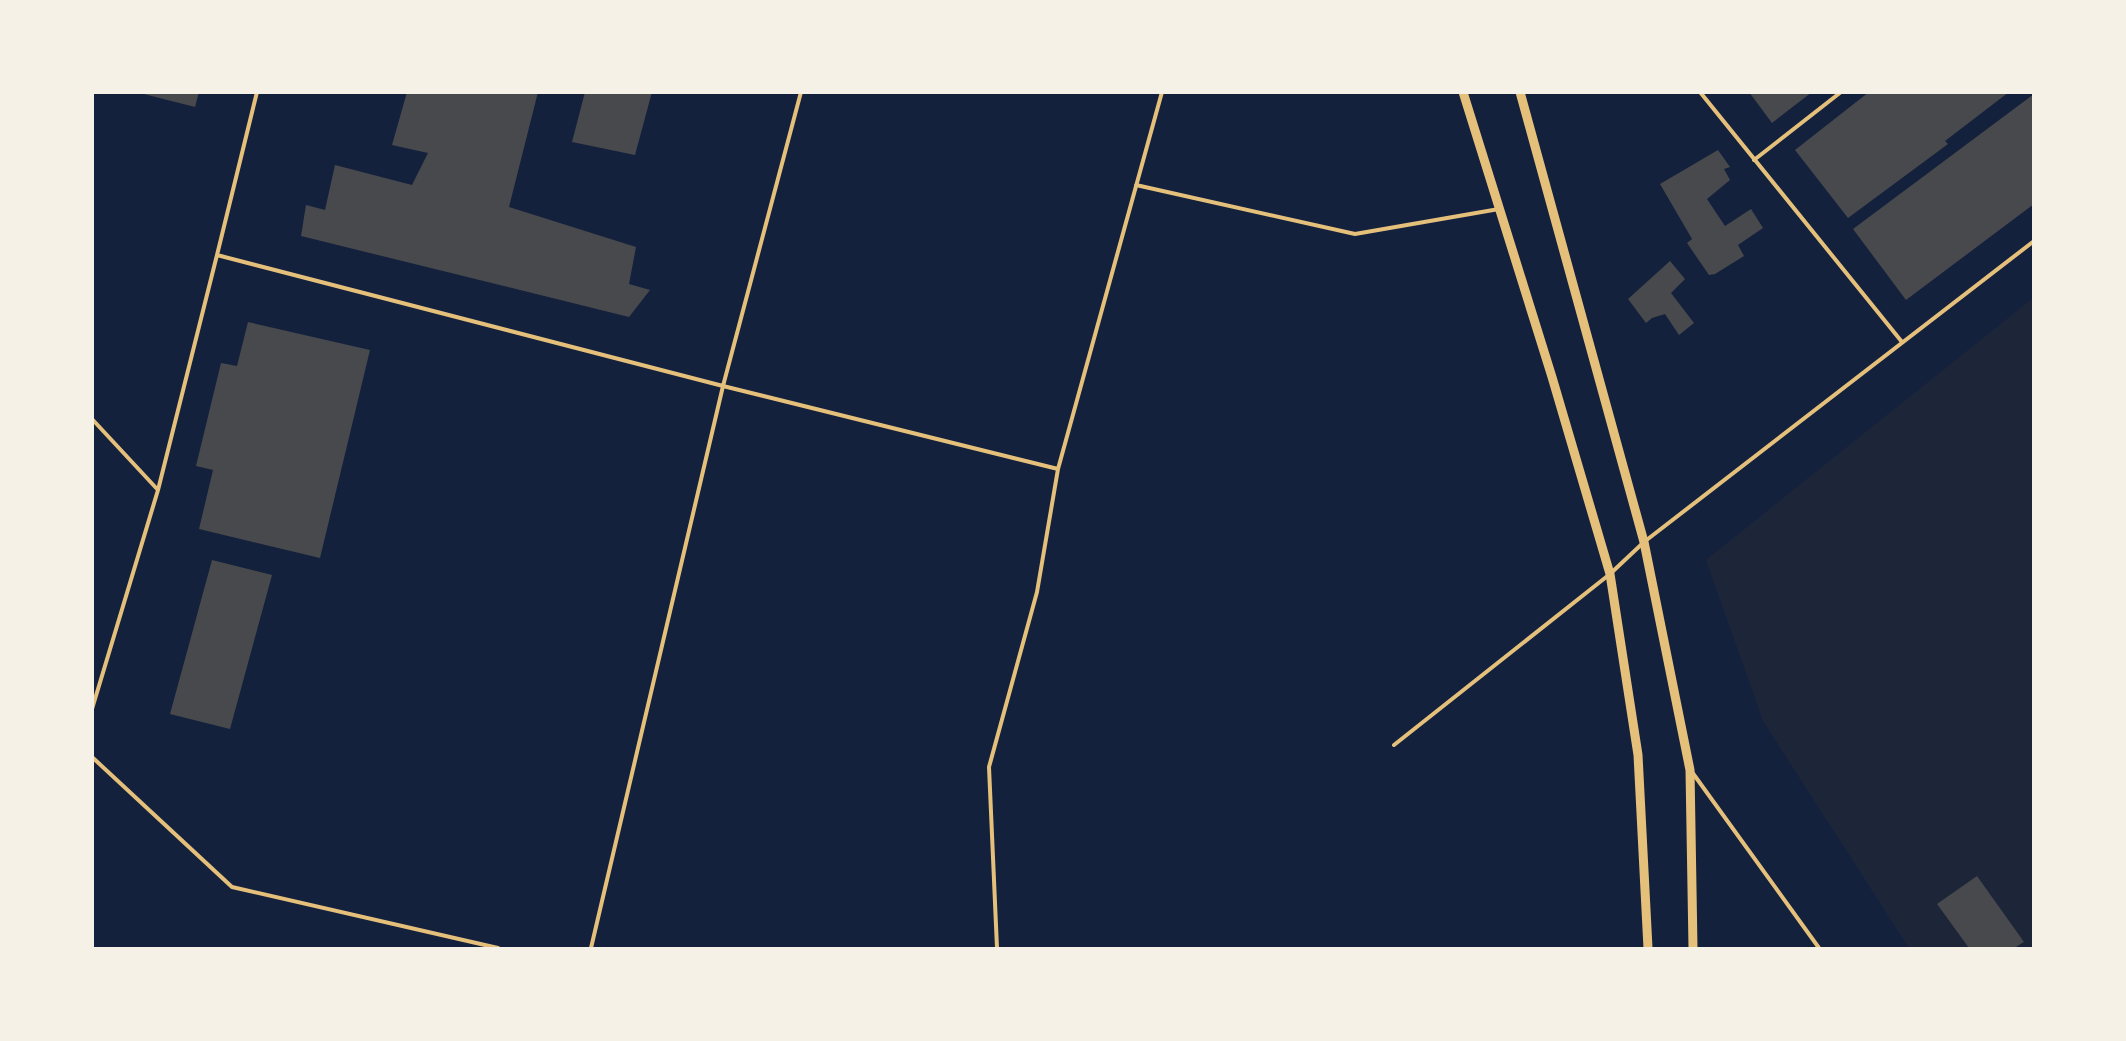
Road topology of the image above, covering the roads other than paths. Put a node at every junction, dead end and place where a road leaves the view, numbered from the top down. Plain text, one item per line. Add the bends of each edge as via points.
1 (257, 92) edge
2 (801, 92) edge
3 (1162, 92) edge
4 (1463, 92) edge
5 (1520, 92) edge
6 (1700, 92) edge
7 (1841, 92) edge
8 (1754, 160) junction
9 (1136, 185) junction
10 (1499, 209) junction
11 (2034, 241) edge
12 (217, 255) junction
13 (1902, 342) junction
14 (723, 386) junction
15 (92, 419) edge
16 (1058, 469) junction
17 (158, 490) junction
18 (1644, 542) junction
19 (1610, 574) junction
20 (92, 709) edge
21 (1394, 745) dead end
22 (92, 756) edge
23 (1690, 770) junction
24 (498, 948) edge
25 (592, 948) edge
26 (997, 948) edge
27 (1648, 948) edge
28 (1694, 948) edge
29 (1819, 948) edge

1 - 12 lane
2 - 14 lane
3 - 9 lane
4 - 10 street
5 - 18 street
6 - 8 lane
7 - 8 lane
8 - 13 lane
9 - 10 lane via 1355,234
9 - 16 lane
10 - 19 street
11 - 13 lane
12 - 14 lane
12 - 17 lane
13 - 18 lane
14 - 16 lane
14 - 25 lane
15 - 17 lane
16 - 26 lane via 1037,592 989,766
17 - 20 lane
18 - 19 lane
18 - 23 street
19 - 21 lane
19 - 27 street via 1638,755
22 - 24 lane via 232,887
23 - 28 street
23 - 29 lane

